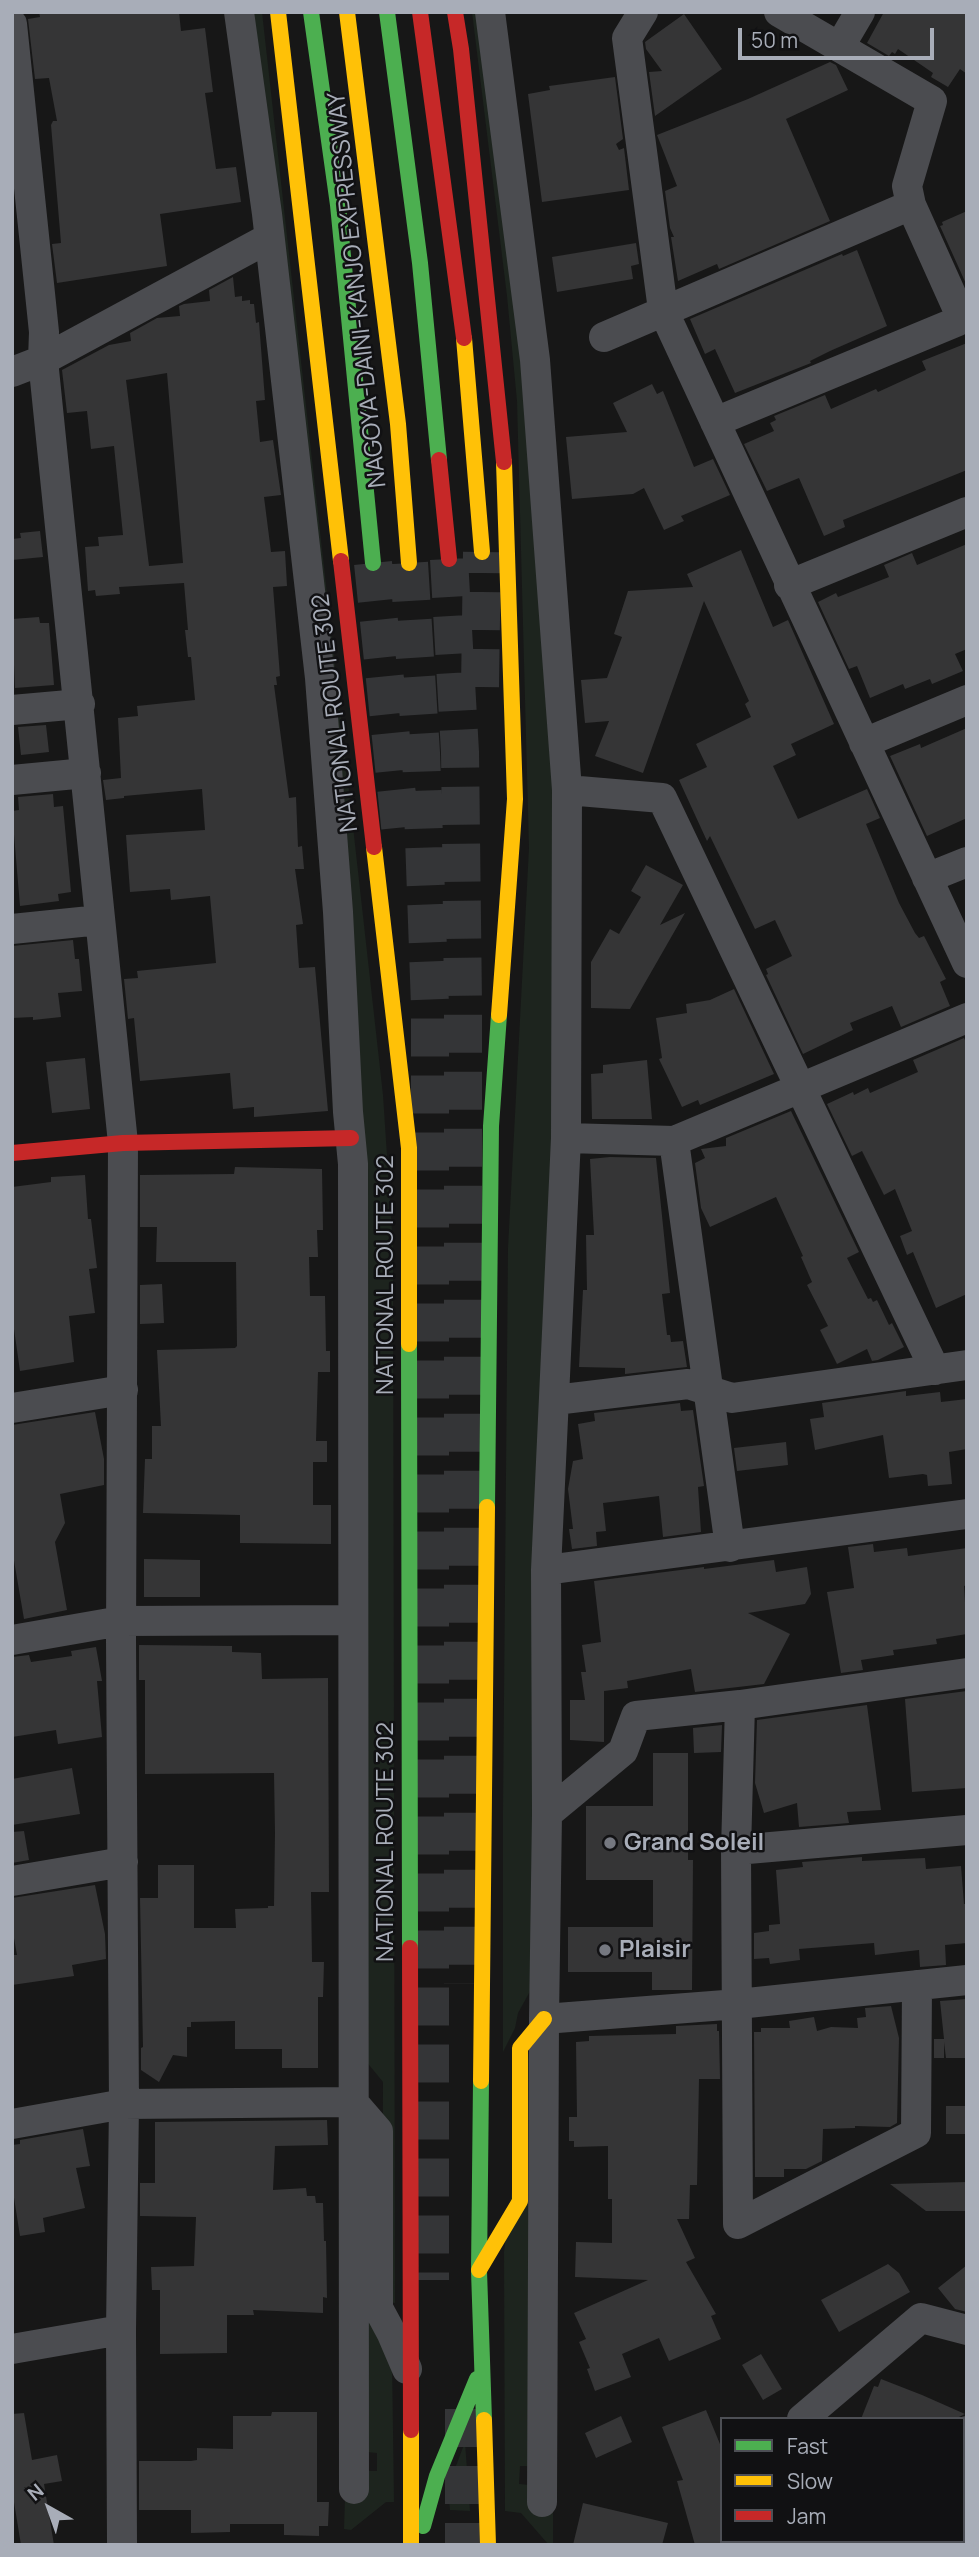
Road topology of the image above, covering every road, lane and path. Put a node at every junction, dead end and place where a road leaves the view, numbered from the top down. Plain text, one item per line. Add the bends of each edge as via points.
1 (239, 12) edge
2 (278, 12) edge
3 (311, 12) edge
4 (347, 12) edge
5 (387, 12) edge
6 (420, 12) edge
7 (455, 12) edge
8 (490, 12) edge
9 (643, 12) edge
10 (779, 12) edge
11 (860, 12) edge
12 (12, 24) edge
13 (840, 46) junction
14 (18, 144) edge
15 (911, 205) junction
16 (269, 238) junction
17 (663, 310) junction
18 (604, 337) dead end
19 (43, 360) junction
20 (12, 372) edge
21 (715, 422) junction
22 (967, 512) edge
23 (482, 552) tunnel mouth
24 (449, 559) tunnel mouth
25 (373, 563) tunnel mouth
26 (409, 563) tunnel mouth
27 (789, 585) junction
28 (967, 700) edge
29 (79, 704) junction
30 (12, 710) edge
31 (864, 743) junction
32 (86, 773) junction
33 (12, 780) edge
34 (567, 790) junction
35 (967, 862) edge
36 (927, 878) junction
37 (100, 920) junction
38 (12, 929) edge
39 (967, 963) edge
40 (967, 1018) edge
41 (801, 1087) junction
42 (351, 1138) junction
43 (566, 1138) junction
44 (674, 1141) junction
45 (123, 1143) junction
46 (12, 1153) edge
47 (967, 1365) edge
48 (935, 1370) junction
49 (123, 1390) junction
50 (708, 1390) junction
51 (555, 1400) junction
52 (12, 1408) edge
53 (967, 1514) edge
54 (730, 1546) junction
55 (546, 1570) junction
56 (353, 1620) junction
57 (121, 1621) junction
58 (12, 1640) edge
59 (967, 1674) edge
60 (740, 1705) junction
61 (548, 1814) junction
62 (967, 1829) edge
63 (736, 1850) junction
64 (123, 1862) junction
65 (12, 1881) edge
66 (967, 1980) edge
67 (917, 1985) junction
68 (738, 2004) junction
69 (544, 2019) junction
70 (353, 2102) junction
71 (124, 2104) junction
72 (12, 2124) edge
73 (479, 2271) junction
74 (121, 2330) junction
75 (967, 2330) edge
76 (12, 2349) edge
77 (481, 2356) junction
78 (410, 2375) junction
79 (804, 2417) edge
80 (354, 2489) dead end
81 (542, 2502) dead end
82 (121, 2545) edge
83 (411, 2545) edge
84 (418, 2545) edge
85 (488, 2545) edge

1 - 16 street
2 - 78 main road, NATIONAL ROUTE 302 via 409,1148
3 - 25 main road via 338,205
4 - 26 main road, NAGOYA-DAINI-KANJO EXPRESSWAY via 398,424
5 - 24 main road via 421,276
6 - 23 main road via 462,310
7 - 73 main road via 504,459 515,799 491,1126
8 - 34 street via 536,360
9 - 17 street via 627,38
10 - 13 street
11 - 13 street
12 - 14 street
13 - 15 street via 932,101 907,186
14 - 19 street via 44,332
15 - 17 street
15 - 21 street via 960,314 956,322
16 - 19 street
16 - 42 street via 320,678
17 - 18 street
17 - 21 street
19 - 20 street
19 - 29 street
21 - 27 street
22 - 27 street
27 - 31 street
28 - 31 street
29 - 30 street
29 - 32 street
31 - 36 street
32 - 33 street
32 - 37 street
34 - 41 street via 662,798
34 - 43 street
35 - 36 street
36 - 39 street
37 - 38 street
37 - 45 street
40 - 41 street
41 - 44 street
41 - 48 street
42 - 45 main road
42 - 56 street
43 - 44 street
43 - 51 street
44 - 50 street
45 - 46 main road
45 - 49 street
47 - 48 street
48 - 50 street via 732,1398
49 - 52 street
49 - 57 street
50 - 51 street via 688,1384
50 - 54 street
51 - 55 street
53 - 54 street
54 - 55 street
55 - 61 street
56 - 57 street
56 - 70 street
57 - 58 street
57 - 64 street
59 - 60 street
60 - 61 street via 636,1716 623,1751
60 - 63 street
61 - 69 street
62 - 63 street
63 - 68 street
64 - 65 street
64 - 71 street
66 - 67 street
67 - 68 street
67 - 68 street via 916,2133 738,2224
68 - 69 street
69 - 73 main road via 520,2048 520,2201
69 - 81 street
70 - 71 street
70 - 78 street via 378,2131 378,2308
70 - 80 street
71 - 72 street
71 - 74 street
73 - 77 main road
74 - 76 street
74 - 82 street
75 - 79 street via 921,2318
77 - 84 main road via 471,2396 437,2476
77 - 85 main road
78 - 83 main road, NATIONAL ROUTE 302

